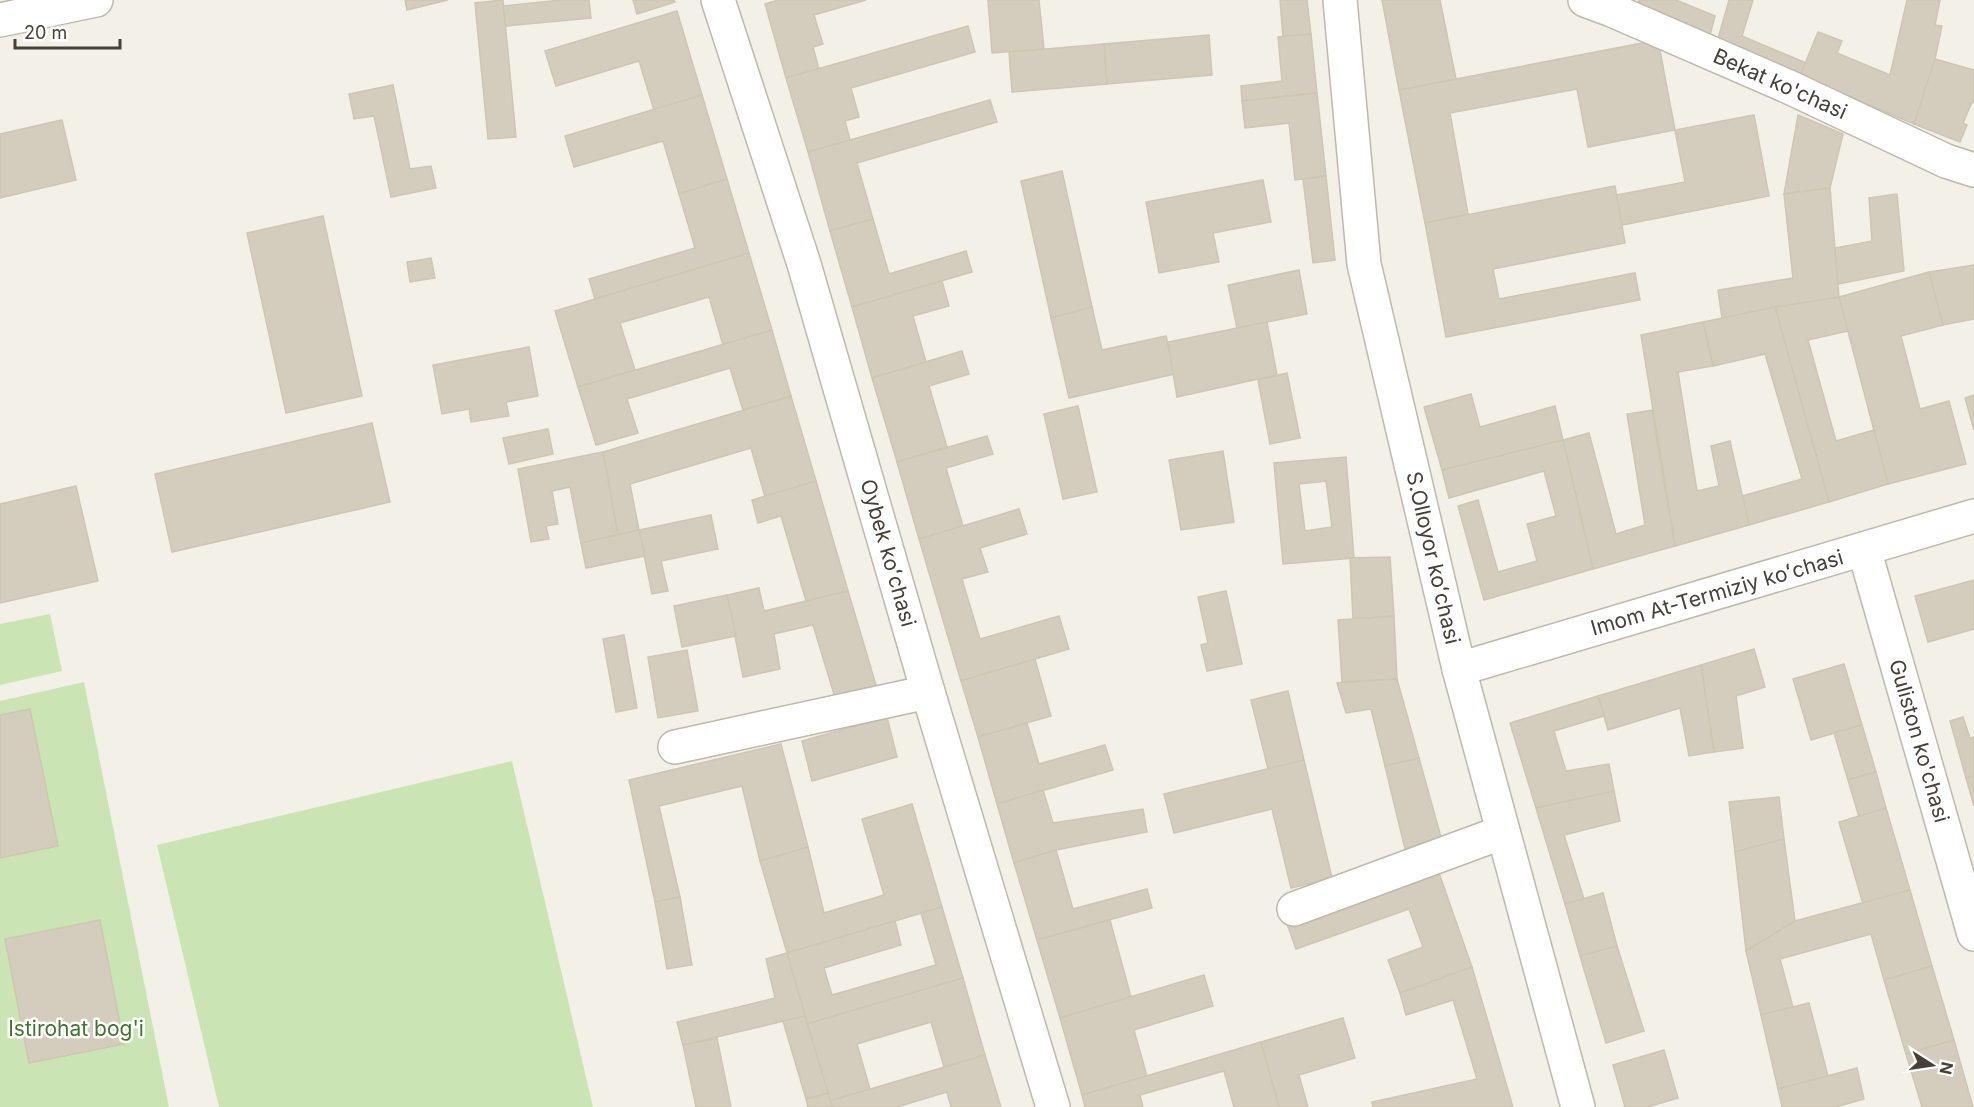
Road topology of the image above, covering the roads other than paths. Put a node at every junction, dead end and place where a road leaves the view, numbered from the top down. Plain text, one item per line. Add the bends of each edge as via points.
1 (96, 0) edge
2 (718, 0) edge
3 (1340, 0) edge
4 (1585, 0) edge
5 (0, 20) edge
6 (1974, 170) edge
7 (1974, 516) edge
8 (1864, 549) junction
9 (1459, 669) junction
10 (928, 692) junction
11 (675, 747) dead end
12 (1503, 832) junction
13 (1293, 909) dead end
14 (1974, 934) edge
15 (1053, 1107) edge
16 (1578, 1107) edge

1 - 5 street
2 - 10 street, Oybek koʻchasi via 804,264
3 - 9 street, S.Olloyor koʻchasi via 1364,264
4 - 6 street, Bekat ko'chasi
7 - 8 street, Imom At-Termiziy koʻchasi
8 - 9 street, Imom At-Termiziy koʻchasi
8 - 14 street, Guliston ko'chasi
9 - 12 street, S.Olloyor koʻchasi
10 - 11 street
10 - 15 street, Oybek koʻchasi
12 - 13 street
12 - 16 street, S.Olloyor koʻchasi

